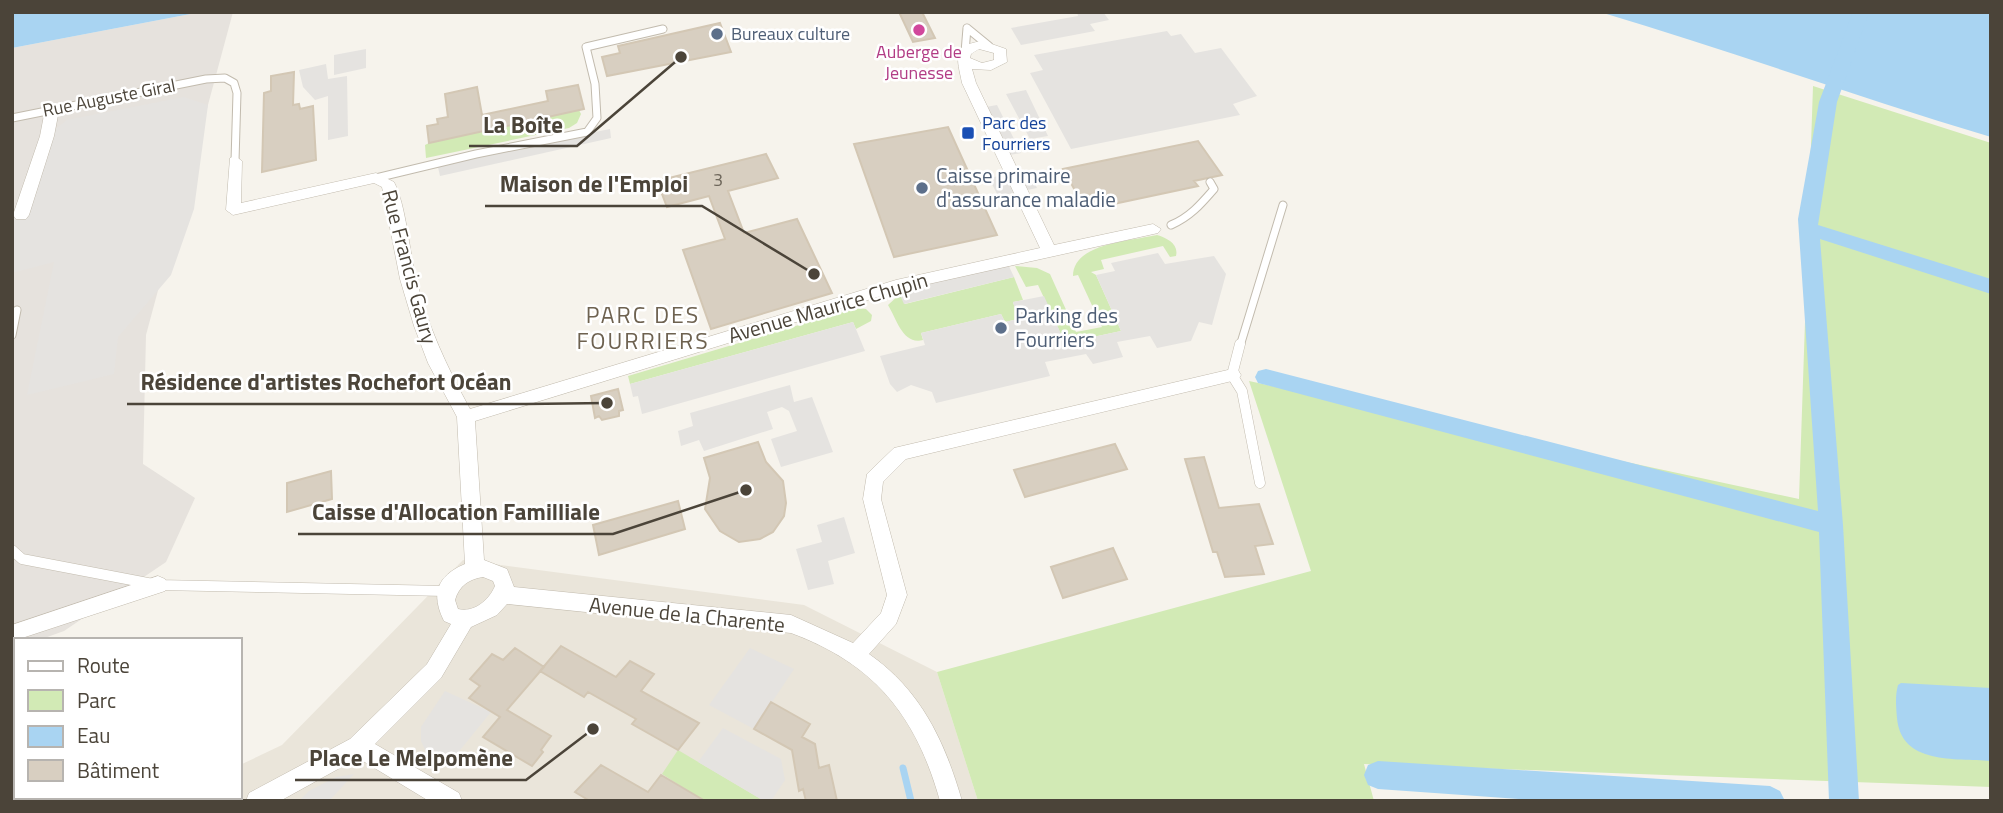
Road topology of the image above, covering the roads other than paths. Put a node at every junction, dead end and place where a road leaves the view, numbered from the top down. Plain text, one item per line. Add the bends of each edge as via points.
1 (663, 29) dead end
2 (989, 46) junction
3 (965, 56) junction
4 (991, 66) junction
5 (969, 83) junction
6 (52, 110) junction
7 (12, 118) edge
8 (235, 161) joint
9 (376, 178) junction
10 (1209, 182) dead end
11 (1283, 205) dead end
12 (21, 215) dead end
13 (1171, 225) dead end
14 (1153, 229) dead end
15 (1049, 251) junction
16 (17, 310) dead end
17 (12, 335) edge
18 (1232, 375) junction
19 (466, 417) junction
20 (1260, 484) dead end
21 (12, 550) edge
22 (475, 569) junction
23 (158, 585) junction
24 (446, 591) junction
25 (502, 595) junction
26 (466, 619) junction
27 (12, 634) edge
28 (855, 655) junction
29 (358, 746) junction
30 (257, 801) edge
31 (451, 801) edge
32 (951, 801) edge

1 - 9 lane via 586,47 597,118 587,132
2 - 3 street via 977,45
2 - 3 lane via 967,28
2 - 4 street via 1002,55 1000,62
3 - 4 street via 979,67
3 - 5 street
4 - 5 street
5 - 15 street
6 - 7 lane, Rue Auguste Giral
6 - 8 lane, Rue Auguste Giral via 225,78 234,83 237,93
6 - 12 street
8 - 9 street, Rue Francis Gaury via 233,210
9 - 19 street, Rue Francis Gaury via 388,185 426,339
10 - 13 lane via 1214,190 1195,212
11 - 18 lane
14 - 15 street, Avenue Maurice Chupin
15 - 19 street, Avenue Maurice Chupin via 896,286
16 - 17 lane
18 - 20 lane via 1242,391
18 - 28 street via 900,453 874,479 872,499 897,595 889,618
19 - 22 street
21 - 23 lane via 22,559
22 - 24 street via 458,577
22 - 25 street via 499,574
23 - 24 lane
23 - 27 street
24 - 26 street via 445,607
25 - 26 street via 483,614
25 - 28 street, Avenue de la Charente via 791,624
26 - 29 street via 434,671
28 - 32 street, Avenue de la Charente via 888,682 922,724
29 - 30 street
29 - 31 street

